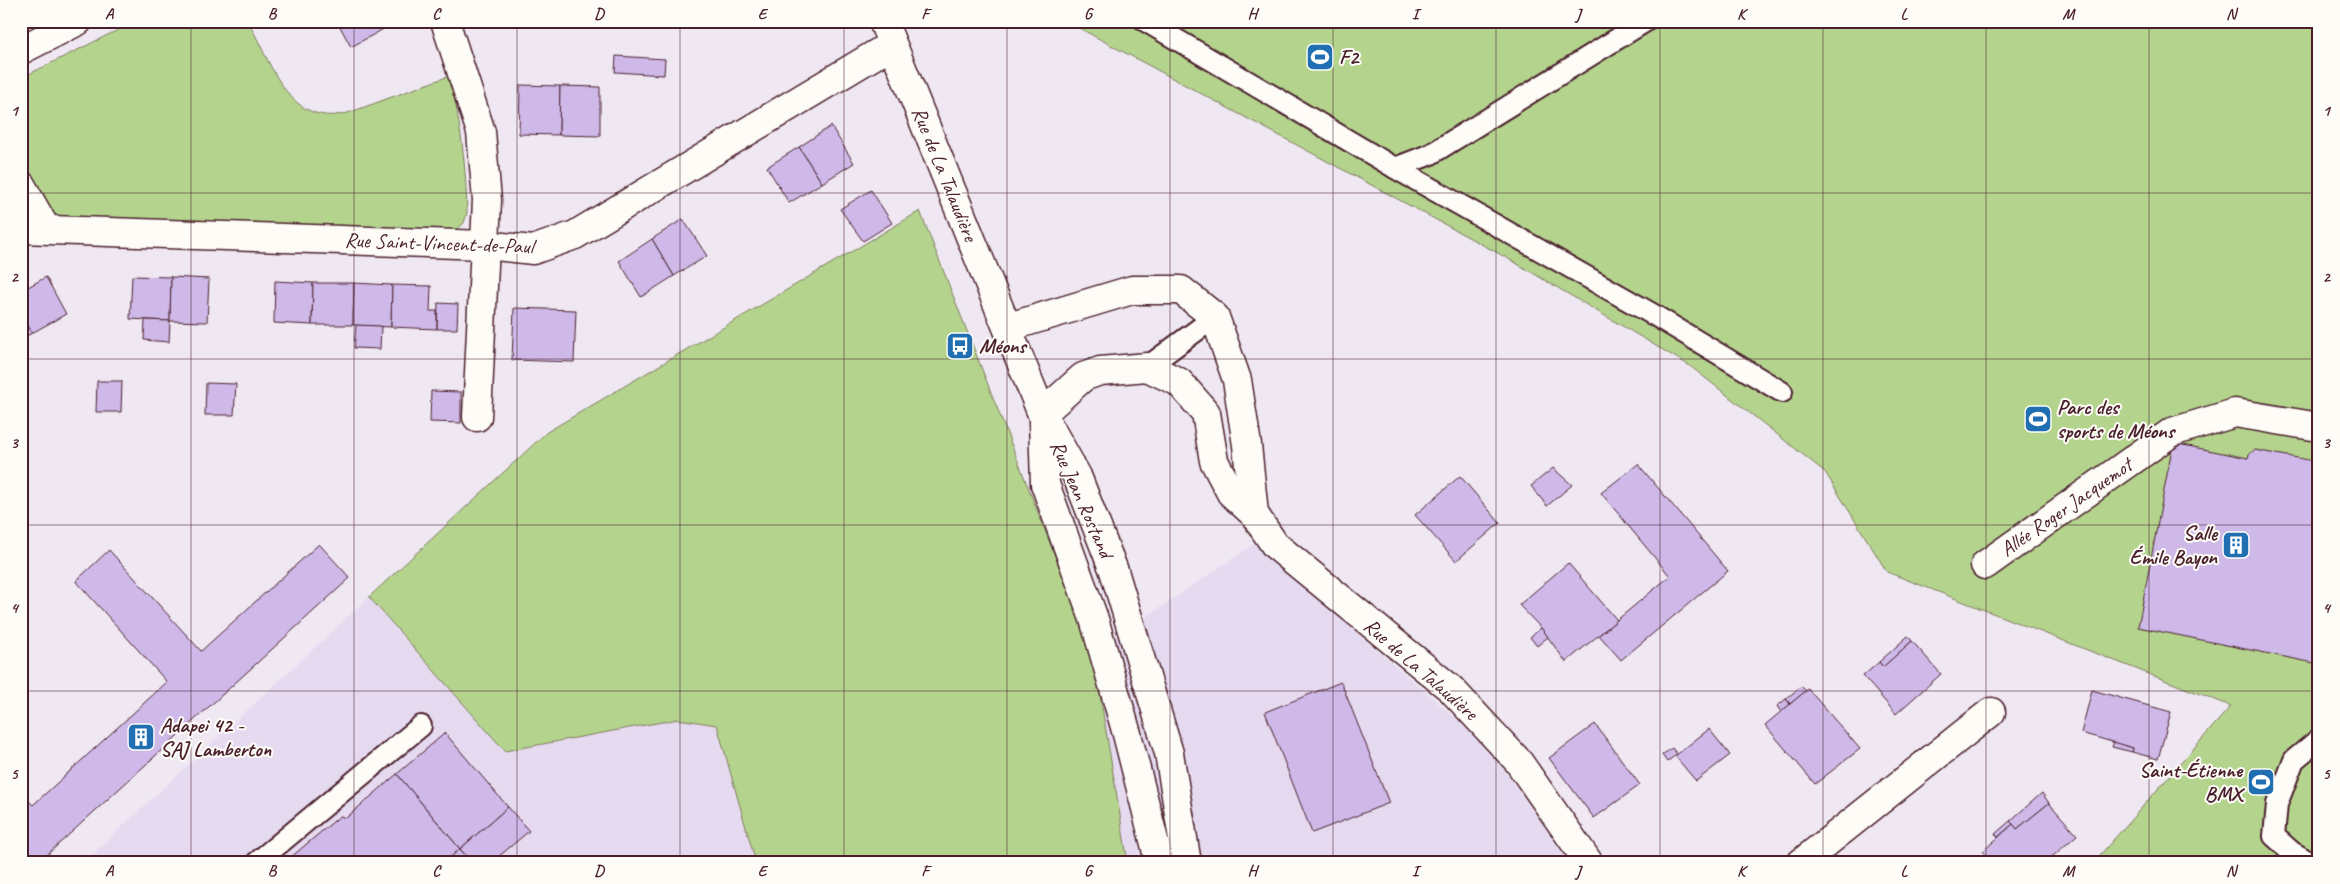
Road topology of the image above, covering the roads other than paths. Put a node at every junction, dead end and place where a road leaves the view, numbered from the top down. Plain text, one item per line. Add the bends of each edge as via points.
1 (78, 21) edge
2 (445, 21) edge
3 (1144, 21) edge
4 (1646, 21) edge
5 (887, 33) edge
6 (21, 50) edge
7 (1395, 168) junction
8 (21, 185) edge
9 (33, 229) edge
10 (485, 245) junction
11 (1215, 317) junction
12 (1009, 327) junction
13 (1147, 367) junction
14 (1782, 392) dead end
15 (1042, 414) junction
16 (477, 417) dead end
17 (2319, 427) edge
18 (1254, 514) junction
19 (1985, 565) dead end
20 (1991, 712) dead end
21 (421, 726) dead end
22 (2319, 739) edge
23 (256, 863) edge
24 (1158, 863) edge
25 (1188, 863) edge
26 (1590, 863) edge
27 (1801, 863) edge
28 (2311, 863) edge

1 - 6 street
2 - 10 street via 481,132 487,200
3 - 7 lane
4 - 7 lane via 1431,154
5 - 10 street, Rue Saint-Vincent-de-Paul via 575,235 533,250
5 - 12 street, Rue de La Talaudière
7 - 14 lane via 1654,315
8 - 9 street
9 - 10 street, Rue Saint-Vincent-de-Paul
10 - 16 street
11 - 12 street via 1181,290 1132,290
11 - 13 lane
11 - 18 street, Rue de La Talaudière via 1237,380
12 - 15 street, Rue de La Talaudière
13 - 15 street, Rue de La Talaudière via 1100,371 1083,377
13 - 18 street, Rue de La Talaudière via 1179,382 1206,413 1214,461 1231,493
15 - 24 street, Rue Jean Rostand via 1045,484 1094,619 1130,744
15 - 25 street, Rue Jean Rostand via 1079,482 1125,602 1169,753
17 - 19 street, Allée Roger Jacquemot via 2235,413 2172,432
18 - 26 street, Rue de La Talaudière via 1275,545 1451,689 1518,761
20 - 27 street
21 - 23 lane
22 - 28 lane via 2294,760 2277,804 2274,836

